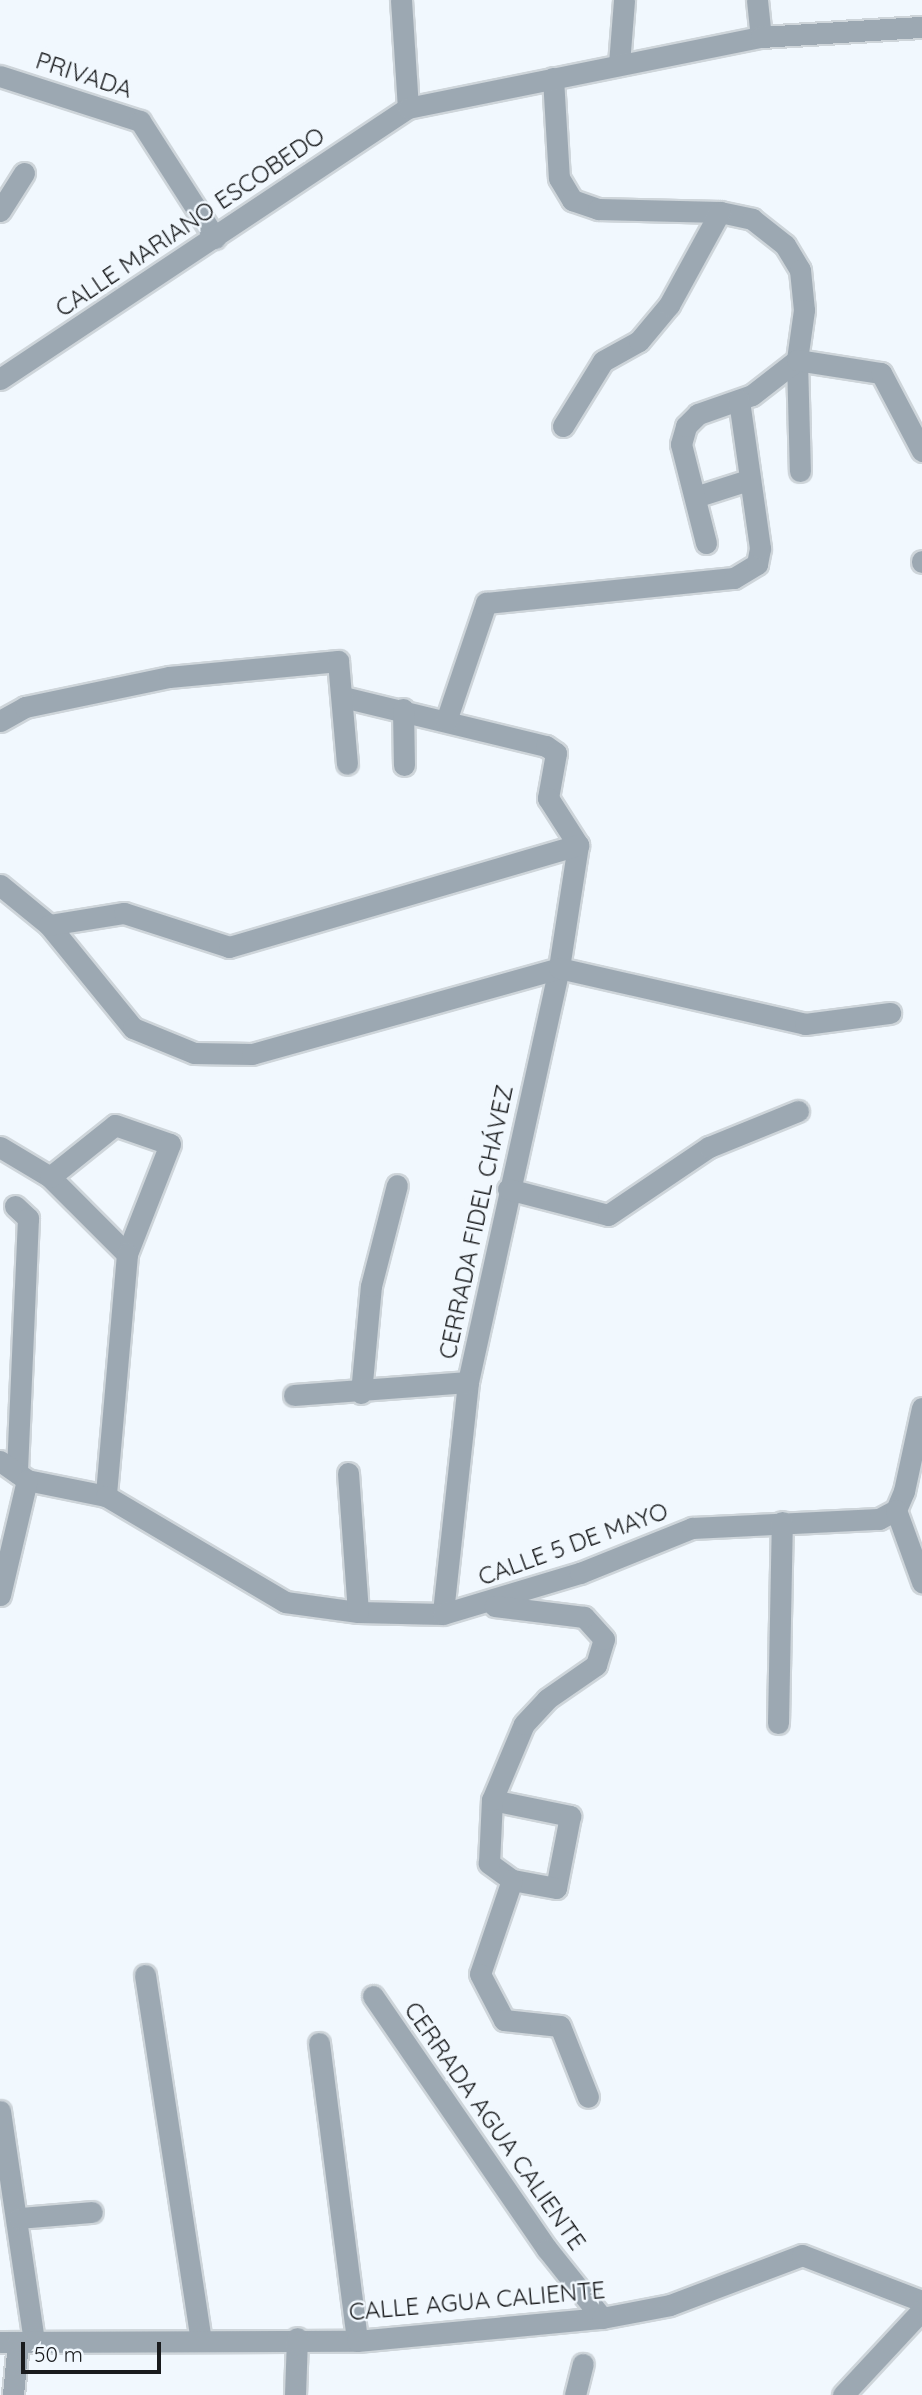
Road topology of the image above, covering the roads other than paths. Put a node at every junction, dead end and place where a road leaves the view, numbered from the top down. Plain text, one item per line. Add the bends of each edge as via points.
1 (401, 0) edge
2 (624, 0) edge
3 (757, 0) edge
4 (922, 27) edge
5 (761, 37) junction
6 (619, 64) junction
7 (0, 76) edge
8 (553, 78) junction
9 (408, 108) junction
10 (24, 173) dead end
11 (0, 211) edge
12 (720, 212) junction
13 (215, 238) junction
14 (797, 360) junction
15 (4, 370) edge
16 (738, 400) junction
17 (563, 426) dead end
18 (922, 451) edge
19 (800, 471) dead end
20 (748, 480) junction
21 (695, 498) junction
22 (706, 543) dead end
23 (344, 697) junction
24 (403, 709) junction
25 (446, 720) junction
26 (0, 721) edge
27 (347, 764) dead end
28 (404, 765) dead end
29 (578, 845) junction
30 (0, 885) edge
31 (49, 925) junction
32 (559, 968) junction
33 (890, 1013) dead end
34 (798, 1111) dead end
35 (0, 1147) edge
36 (50, 1177) junction
37 (397, 1185) dead end
38 (508, 1189) junction
39 (15, 1206) dead end
40 (127, 1254) junction
41 (468, 1382) junction
42 (361, 1393) junction
43 (294, 1395) dead end
44 (922, 1408) edge
45 (15, 1471) edge
46 (348, 1473) dead end
47 (107, 1496) junction
48 (896, 1510) junction
49 (782, 1522) junction
50 (922, 1582) edge
51 (0, 1595) edge
52 (487, 1605) junction
53 (358, 1612) junction
54 (443, 1614) junction
55 (778, 1723) dead end
56 (492, 1800) junction
57 (512, 1880) junction
58 (145, 1975) dead end
59 (373, 1996) dead end
60 (319, 2043) dead end
61 (589, 2097) dead end
62 (0, 2111) edge
63 (92, 2211) dead end
64 (19, 2218) junction
65 (922, 2301) edge
66 (922, 2310) edge
67 (602, 2318) junction
68 (297, 2338) junction
69 (201, 2339) junction
70 (357, 2341) junction
71 (17, 2342) edge
72 (583, 2364) dead end
73 (13, 2395) edge
74 (295, 2395) edge
75 (575, 2395) edge
76 (843, 2395) edge

1 - 9 street
2 - 6 street
3 - 5 street
4 - 5 street, CALLE MARIANO ESCOBEDO
5 - 6 street, CALLE MARIANO ESCOBEDO
6 - 8 street, CALLE MARIANO ESCOBEDO
7 - 13 street, PRIVADA via 140,121
8 - 9 street, CALLE MARIANO ESCOBEDO
8 - 12 street via 559,178 572,200 598,209
9 - 13 street, CALLE MARIANO ESCOBEDO
10 - 11 street
12 - 14 street via 752,219 785,245 800,270 804,310
12 - 17 street via 668,305 639,341 603,360
13 - 15 street, CALLE MARIANO ESCOBEDO
14 - 16 street
14 - 18 street via 881,373
14 - 19 street
16 - 20 street
16 - 21 street via 698,414 687,426 681,444
20 - 21 street
20 - 25 street via 760,548 757,564 734,578 486,603
21 - 22 street
23 - 24 street
23 - 26 street via 338,661 301,661 156,680 25,707
23 - 27 street
24 - 25 street
24 - 28 street
25 - 29 street via 556,753 548,798
29 - 31 street via 229,947 124,913
29 - 32 street, CERRADA FIDEL CHÁVEZ
30 - 31 street
31 - 32 street via 133,1028 194,1053 252,1054
32 - 33 street via 806,1024
32 - 38 street, CERRADA FIDEL CHÁVEZ
34 - 38 street via 709,1147 608,1214
35 - 36 street
36 - 40 street
36 - 40 street via 115,1125 170,1144
37 - 42 street via 371,1286
38 - 41 street, CERRADA FIDEL CHÁVEZ
39 - 45 street via 28,1218
40 - 47 street
41 - 42 street
41 - 54 street, CERRADA FIDEL CHÁVEZ
42 - 43 street
44 - 48 street
45 - 47 street
45 - 51 street
46 - 53 street
47 - 53 street, CALLE 5 DE MAYO via 285,1602
48 - 49 street, CALLE 5 DE MAYO via 879,1519
48 - 50 street
49 - 52 street, CALLE 5 DE MAYO via 692,1528
49 - 55 street
52 - 54 street, CALLE 5 DE MAYO
52 - 56 street via 584,1617 604,1639 596,1665 547,1699 524,1724
53 - 54 street, CALLE 5 DE MAYO
56 - 57 street via 489,1863
56 - 57 street via 569,1816 556,1888
57 - 61 street via 480,1974 504,2020 559,2026
58 - 69 street
59 - 67 street, CERRADA AGUA CALIENTE via 547,2249
60 - 70 street
62 - 64 street
63 - 64 street
64 - 71 street
65 - 67 street, CALLE AGUA CALIENTE via 802,2255 670,2305
66 - 76 street
67 - 70 street, CALLE AGUA CALIENTE
68 - 69 street, CALLE AGUA CALIENTE
68 - 70 street, CALLE AGUA CALIENTE
68 - 74 street
69 - 71 street, CALLE AGUA CALIENTE
71 - 73 street
72 - 75 street

